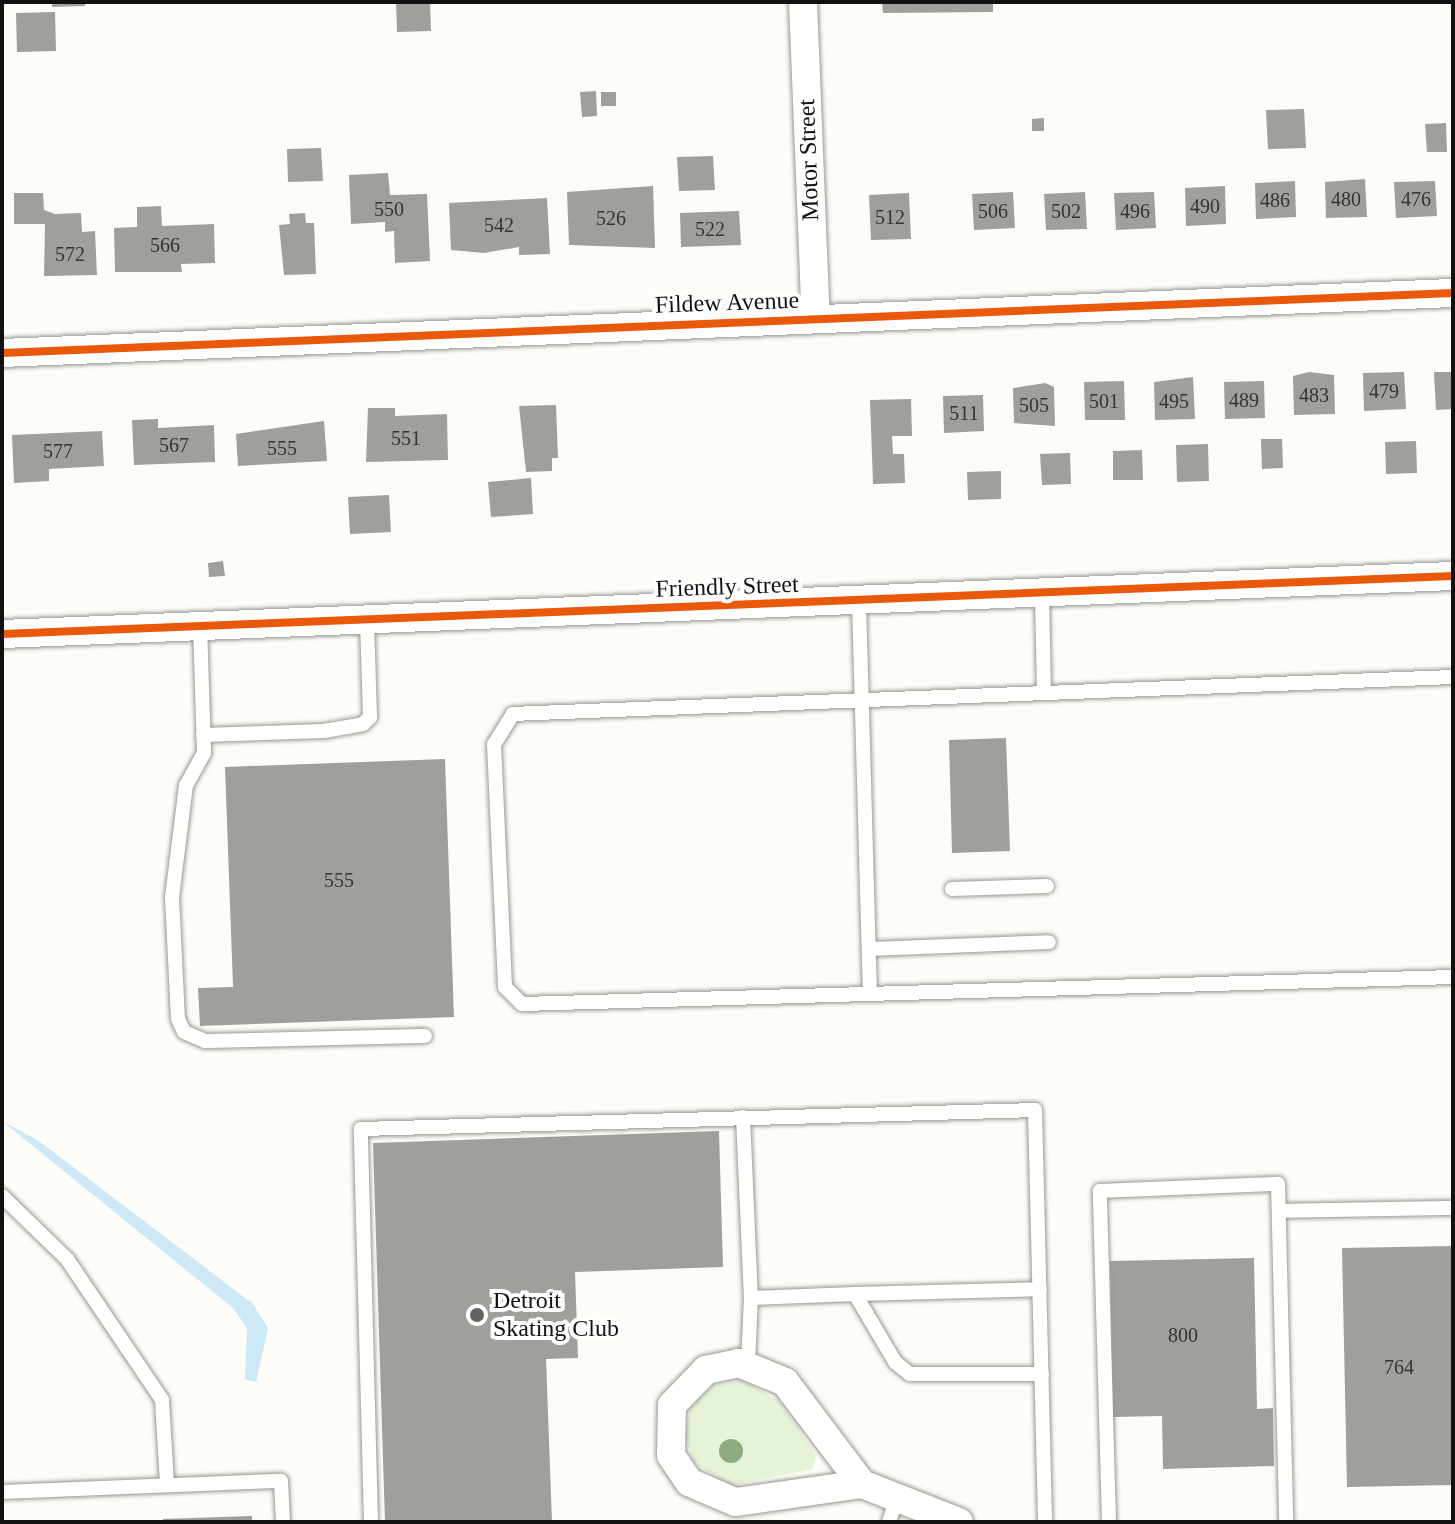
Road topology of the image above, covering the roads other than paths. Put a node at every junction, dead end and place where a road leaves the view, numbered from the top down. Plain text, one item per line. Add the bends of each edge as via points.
1 (803, 2) edge
2 (1453, 293) edge
3 (816, 319) junction
4 (2, 353) edge
5 (1453, 576) edge
6 (1042, 596) junction
7 (859, 602) junction
8 (367, 620) junction
9 (200, 624) junction
10 (2, 634) edge
11 (1453, 677) edge
12 (1044, 689) junction
13 (864, 698) junction
14 (203, 735) junction
15 (1047, 886) dead end
16 (952, 889) dead end
17 (1049, 942) dead end
18 (870, 949) junction
19 (1453, 977) edge
20 (870, 994) junction
21 (425, 1036) dead end
22 (743, 1117) junction
23 (2, 1196) edge
24 (1453, 1208) edge
25 (1280, 1211) junction
26 (1040, 1289) junction
27 (855, 1294) junction
28 (751, 1298) junction
29 (748, 1363) junction
30 (1042, 1374) junction
31 (862, 1484) junction
32 (167, 1485) junction
33 (2, 1492) edge
34 (893, 1510) edge
35 (283, 1522) edge
36 (371, 1522) edge
37 (959, 1522) edge
38 (1045, 1522) edge
39 (1109, 1522) edge
40 (1286, 1522) edge

1 - 3 street, Motor Street
2 - 3 street, Fildew Avenue
3 - 4 street, Fildew Avenue
5 - 6 street, Friendly Street
6 - 7 street, Friendly Street
6 - 12 lane
7 - 8 street, Friendly Street
7 - 13 lane
8 - 9 street, Friendly Street
8 - 14 lane via 370,717 363,724 324,731
9 - 10 street, Friendly Street
9 - 14 lane
11 - 12 lane
12 - 13 lane
13 - 18 lane
13 - 20 lane via 513,714 494,744 505,987 522,1004
14 - 21 lane via 204,753 186,785 172,897 184,1032 205,1041
15 - 16 lane
17 - 18 lane
18 - 20 lane
19 - 20 lane
22 - 26 lane via 1035,1110
22 - 28 lane
22 - 36 lane via 361,1129
23 - 32 lane via 67,1259 162,1400
24 - 25 lane
25 - 39 lane via 1278,1184 1100,1191
25 - 40 lane
26 - 27 lane
26 - 30 lane
27 - 28 lane
27 - 30 lane via 905,1372
28 - 29 lane
29 - 31 street via 785,1382
29 - 31 street via 706,1370 672,1405 667,1438 689,1482 735,1502
30 - 38 lane
31 - 34 street
32 - 33 lane
32 - 35 lane via 281,1481
34 - 37 street

